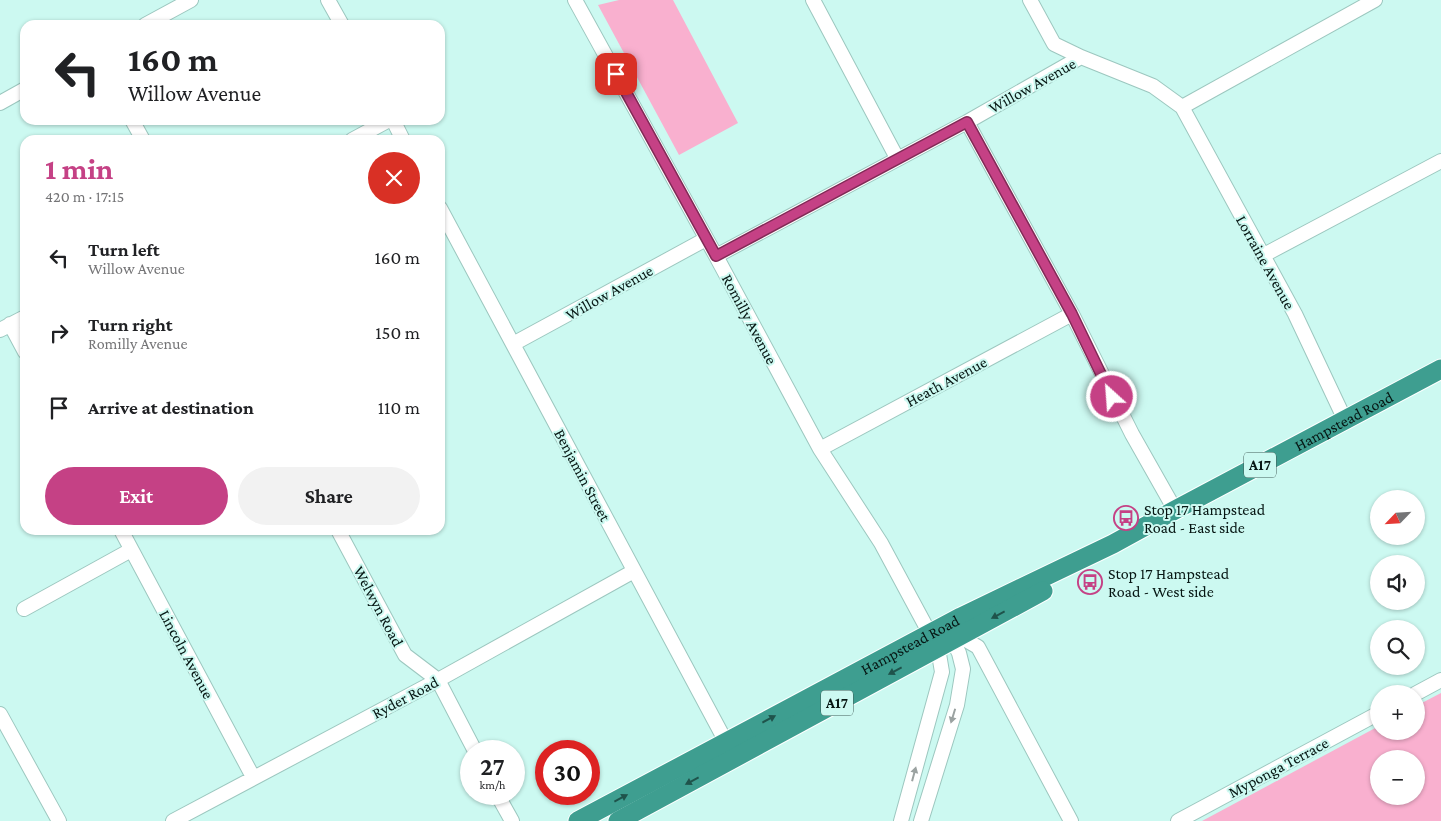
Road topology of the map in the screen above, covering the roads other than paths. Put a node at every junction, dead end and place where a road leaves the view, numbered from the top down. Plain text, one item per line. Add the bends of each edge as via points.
1 (328, 0) edge
2 (575, 0) edge
3 (813, 0) edge
4 (1030, 0) edge
5 (1375, 0) edge
6 (185, 2) edge
7 (154, 20) edge
8 (339, 20) edge
9 (1080, 57) junction
10 (20, 92) edge
11 (0, 102) edge
12 (1182, 107) junction
13 (967, 122) junction
14 (381, 125) edge
15 (362, 135) edge
16 (898, 158) junction
17 (1441, 161) edge
18 (445, 217) edge
19 (706, 239) junction
20 (716, 256) junction
21 (1262, 256) junction
22 (1072, 314) junction
23 (20, 320) edge
24 (5, 327) edge
25 (513, 344) junction
26 (20, 346) edge
27 (1441, 369) edge
28 (1346, 420) junction
29 (820, 449) junction
30 (1175, 510) junction
31 (124, 535) edge
32 (341, 535) edge
33 (1113, 544) junction
34 (131, 550) junction
35 (634, 571) junction
36 (24, 609) dead end
37 (962, 617) junction
38 (945, 640) junction
39 (438, 680) junction
40 (1441, 680) edge
41 (1425, 689) edge
42 (0, 714) edge
43 (1370, 718) edge
44 (469, 740) edge
45 (726, 742) junction
46 (735, 758) junction
47 (253, 777) junction
48 (503, 805) edge
49 (59, 821) edge
50 (173, 821) edge
51 (512, 821) edge
52 (578, 821) edge
53 (618, 821) edge
54 (901, 821) edge
55 (921, 821) edge
56 (1071, 821) edge
57 (1178, 821) edge

1 - 8 street
2 - 19 street, Romilly Avenue
3 - 16 street
4 - 9 street via 1054,44
5 - 12 street
6 - 7 street
9 - 12 street, Willow Avenue via 1153,86
9 - 13 street, Willow Avenue
10 - 11 street
12 - 21 street, Lorraine Avenue
13 - 16 street, Willow Avenue
13 - 22 street
14 - 15 street
16 - 20 street, Willow Avenue
17 - 21 street
18 - 25 street, Benjamin Street
19 - 20 street, Romilly Avenue
19 - 25 street, Willow Avenue
20 - 29 street, Romilly Avenue
21 - 28 street, Lorraine Avenue via 1295,314
22 - 29 street, Heath Avenue
22 - 30 street via 1121,413
23 - 24 street
24 - 26 street
25 - 35 street, Benjamin Street
27 - 28 highway, Hampstead Road / A17
28 - 30 highway, Hampstead Road / A17
29 - 38 street, Romilly Avenue
30 - 33 highway, Hampstead Road / A17
31 - 34 street, Lincoln Avenue
32 - 39 street, Welwyn Road via 405,655
33 - 37 highway, Hampstead Road / A17
33 -> 38 highway, Hampstead Road / A17 via 1068,579
34 - 36 street
34 - 47 street, Lincoln Avenue
35 - 39 street, Ryder Road
35 - 45 street, Benjamin Street
37 - 38 highway, Hampstead Road / A17
37 - 38 highway
45 -> 38 highway, Hampstead Road / A17
38 -> 46 highway, Hampstead Road / A17
54 -> 38 street via 942,672
38 -> 55 street via 959,653 963,669 957,705
38 - 56 street via 978,647
39 - 44 street, Welwyn Road
39 - 47 street, Ryder Road
40 - 41 street
42 - 49 street
43 - 57 street, Myponga Terrace
45 - 46 highway
52 -> 45 highway, Hampstead Road / A17
46 -> 53 highway, Hampstead Road / A17
47 - 50 street, Ryder Road
48 - 51 street

